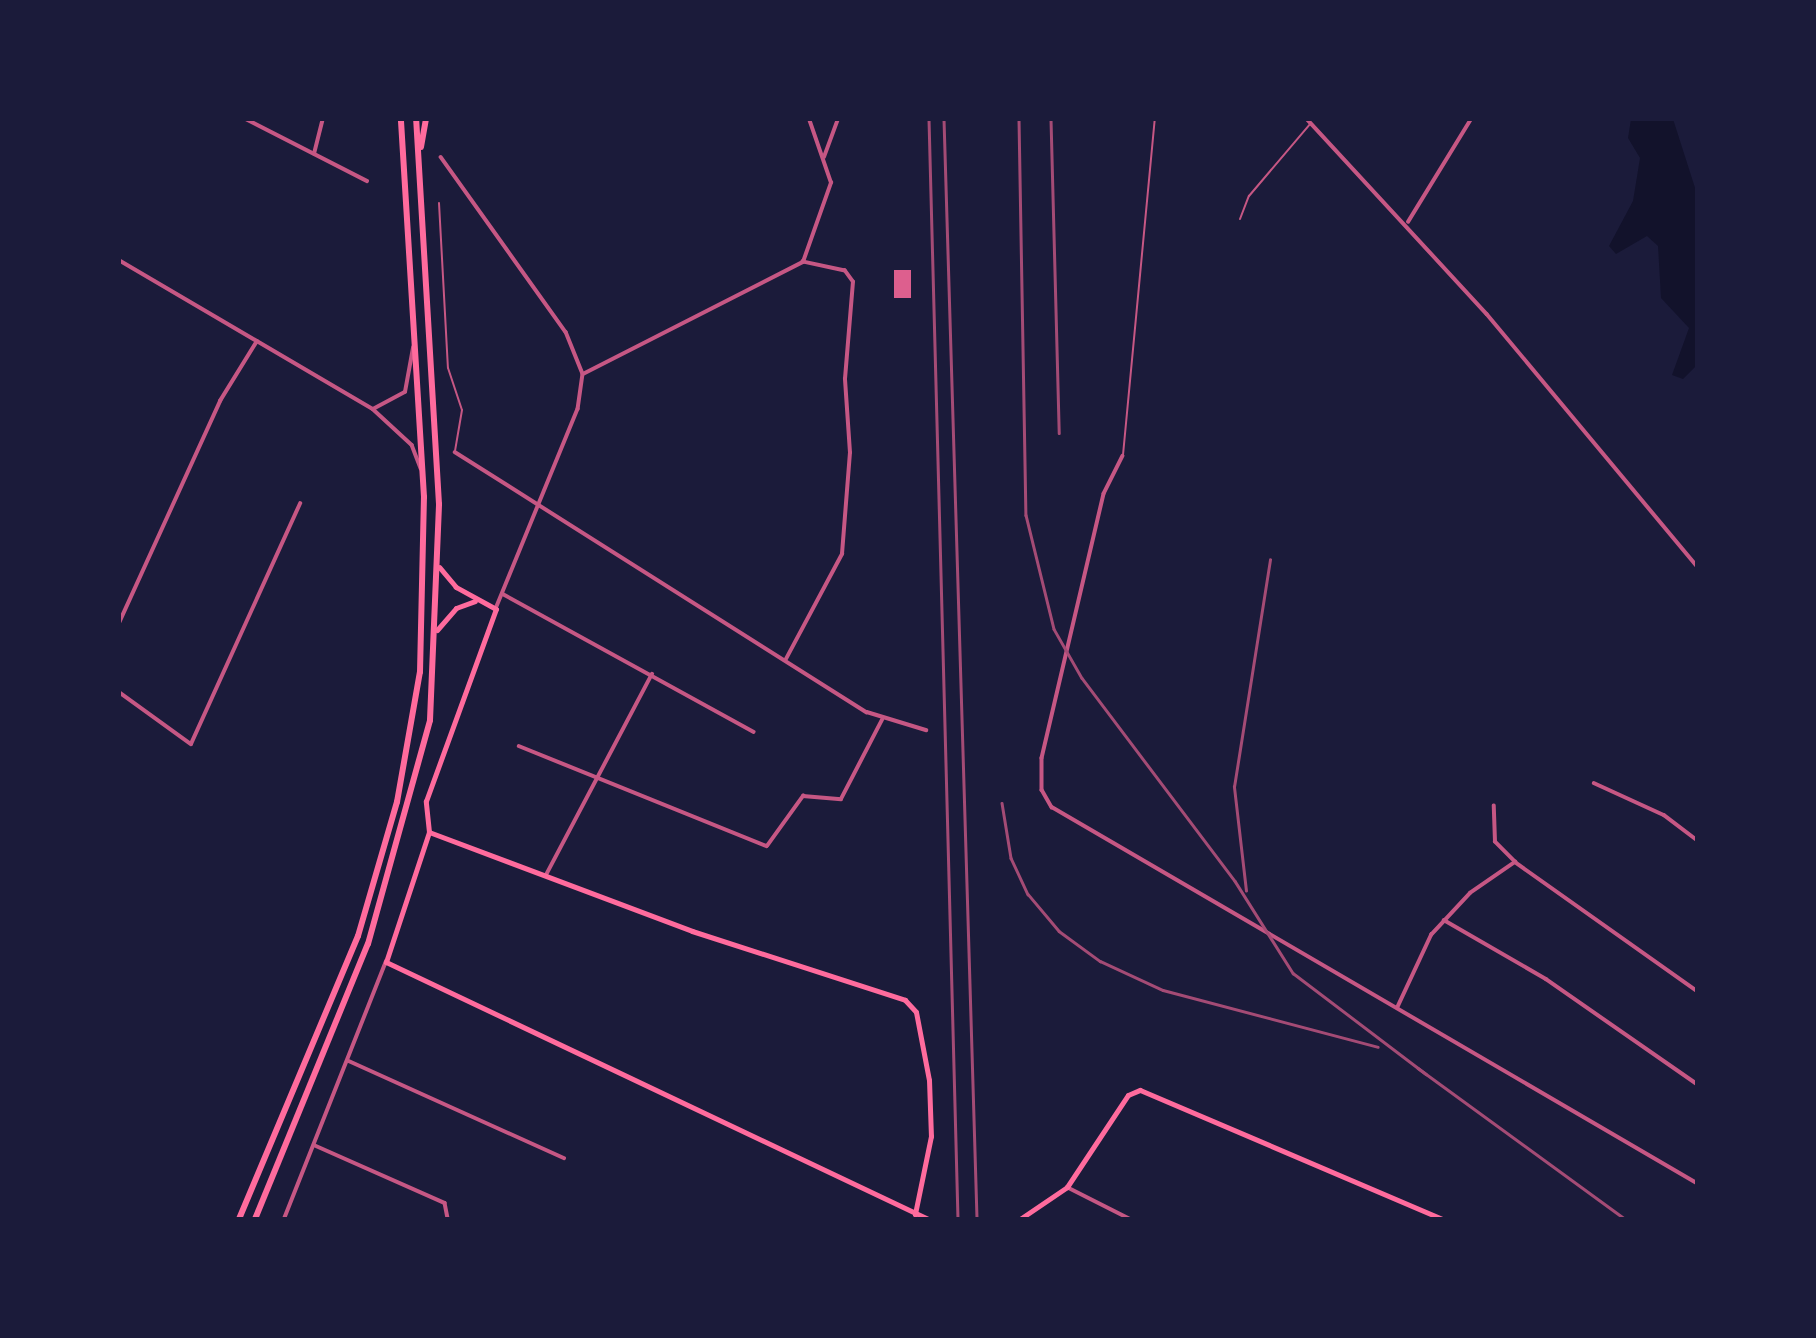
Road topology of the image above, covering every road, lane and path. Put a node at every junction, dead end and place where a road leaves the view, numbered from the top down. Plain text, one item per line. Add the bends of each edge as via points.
1 (246, 119) edge
2 (323, 119) edge
3 (401, 119) edge
4 (416, 119) edge
5 (426, 119) edge
6 (809, 119) edge
7 (838, 119) edge
8 (1155, 119) edge
9 (1307, 119) edge
10 (1471, 119) edge
11 (1310, 124) junction
12 (314, 154) junction
13 (419, 155) junction
14 (441, 157) dead end
15 (823, 159) junction
16 (368, 181) dead end
17 (439, 203) dead end
18 (1240, 219) dead end
19 (1408, 223) junction
20 (119, 260) edge
21 (803, 262) junction
22 (415, 332) junction
23 (257, 341) junction
24 (583, 374) junction
25 (373, 408) junction
26 (455, 452) joint
27 (1122, 456) joint
28 (421, 470) junction
29 (541, 501) junction
30 (300, 504) dead end
31 (439, 566) junction
32 (1697, 566) edge
33 (503, 594) junction
34 (476, 601) junction
35 (496, 608) junction
36 (119, 623) edge
37 (437, 630) junction
38 (786, 659) junction
39 (652, 674) junction
40 (119, 692) edge
41 (882, 720) junction
42 (926, 730) dead end
43 (754, 732) dead end
44 (519, 746) dead end
45 (596, 777) junction
46 (1594, 783) dead end
47 (1494, 806) dead end
48 (429, 832) junction
49 (1697, 840) edge
50 (1515, 862) junction
51 (546, 875) junction
52 (1444, 920) junction
53 (386, 961) junction
54 (1697, 991) edge
55 (1397, 1008) junction
56 (349, 1060) junction
57 (1697, 1084) edge
58 (314, 1145) junction
59 (564, 1158) dead end
60 (1697, 1183) edge
61 (1067, 1187) junction
62 (915, 1214) junction
63 (239, 1219) edge
64 (255, 1219) edge
65 (284, 1219) edge
66 (448, 1219) edge
67 (928, 1219) edge
68 (1020, 1219) edge
69 (1130, 1219) edge
70 (1442, 1219) edge

1 - 12 street
2 - 12 street
3 - 22 highway
4 - 13 highway
5 - 13 highway
6 - 15 street
7 - 15 street
8 - 27 lane
9 - 11 street
10 - 19 street
11 - 18 lane via 1249,197
11 - 19 street
12 - 16 street
13 - 31 highway
14 - 24 street via 566,332
15 - 21 street via 831,198
17 - 26 lane via 448,368 462,410
19 - 32 street
20 - 23 street
21 - 24 street
21 - 38 street via 845,271 853,282 845,379 850,415 846,541 804,636
22 - 25 street via 405,392
22 - 28 highway
23 - 25 street
23 - 36 street via 220,401
24 - 29 street via 578,409
25 - 28 street via 412,444
26 - 29 street
27 - 55 street via 1104,494 1042,758 1047,798 1057,813 1132,859
28 - 63 highway via 420,671 397,802 358,936
29 - 33 street
29 - 38 street
30 - 40 street via 191,744
31 - 34 main road
31 - 37 highway
33 - 35 street
33 - 39 street
34 - 35 main road
34 - 37 main road via 456,608
35 - 48 main road via 426,801
37 - 64 highway via 419,773 372,932
38 - 41 street
39 - 43 street
39 - 45 street
41 - 42 street
41 - 45 street via 841,799 803,796 767,846
44 - 45 street
45 - 51 street
46 - 49 street via 1664,815
47 - 50 street via 1496,842
48 - 51 main road
48 - 53 main road
50 - 52 street via 1470,893
50 - 54 street
51 - 62 main road via 905,1000 916,1012 930,1093 931,1136
52 - 55 street
52 - 57 street via 1546,979
53 - 56 street
53 - 62 main road
55 - 60 street
56 - 58 street
56 - 59 street
58 - 65 street
58 - 66 street via 445,1203
61 - 68 main road
61 - 69 street
61 - 70 main road via 1128,1095 1140,1090
62 - 67 main road

